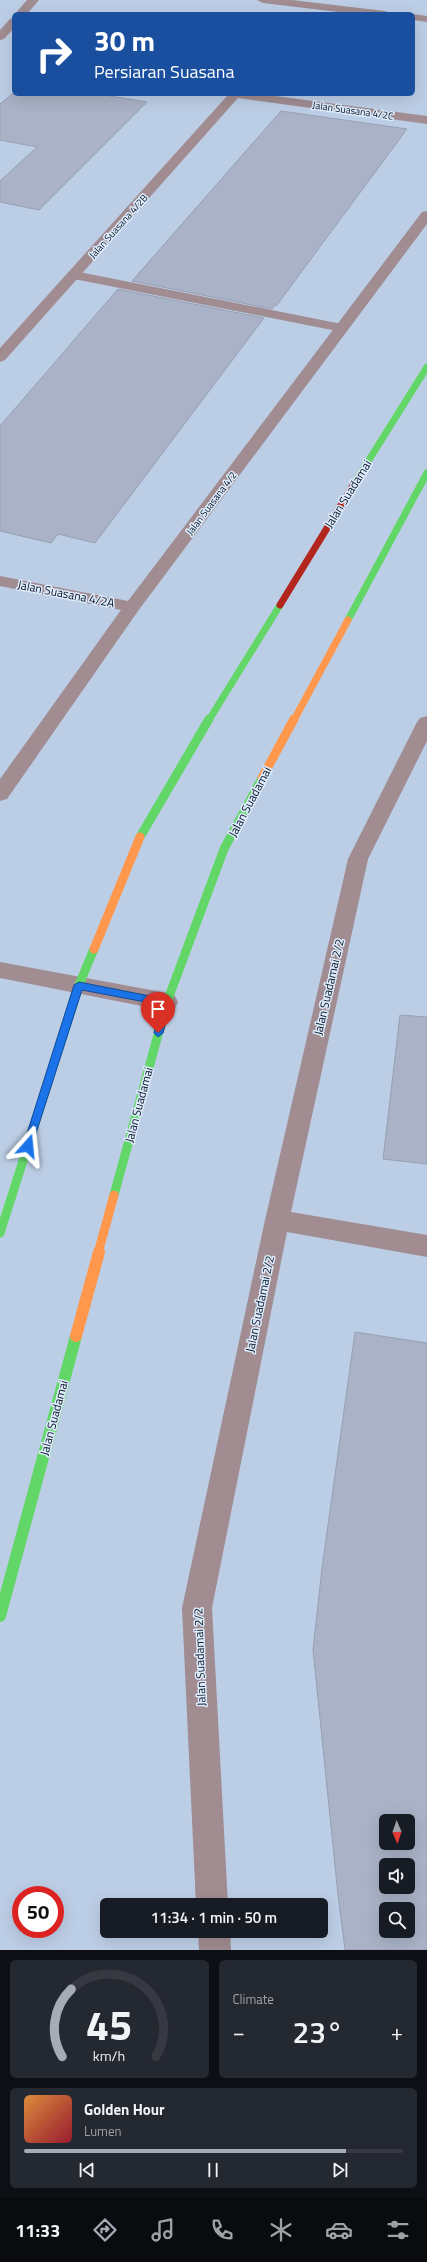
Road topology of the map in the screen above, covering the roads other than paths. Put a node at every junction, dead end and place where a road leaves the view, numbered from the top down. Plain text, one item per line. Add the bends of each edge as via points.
1 (33, 0) edge
2 (263, 0) edge
3 (22, 12) edge
4 (368, 12) edge
5 (415, 17) edge
6 (427, 19) edge
7 (12, 23) edge
8 (0, 37) edge
9 (233, 96) edge
10 (250, 96) edge
11 (427, 120) edge
12 (427, 215) edge
13 (74, 275) junction
14 (342, 328) junction
15 (0, 358) edge
16 (427, 367) edge
17 (427, 473) edge
18 (0, 581) edge
19 (132, 607) junction
20 (427, 722) edge
21 (0, 794) edge
22 (0, 970) edge
23 (79, 985) junction
24 (166, 1002) junction
25 (277, 1220) junction
26 (0, 1233) edge
27 (427, 1246) edge
28 (0, 1616) edge
29 (212, 1898) edge
30 (214, 1938) edge
31 (215, 1950) edge

1 - 3 street
2 - 4 street
5 - 6 street
7 - 8 street
9 - 13 street, Jalan Suasana 4/2B
10 - 11 street, Jalan Suasana 4/2C
12 - 14 street, Jalan Suasana 4/2
13 - 14 street
13 - 15 street, Jalan Suasana 4/2B
14 - 19 street, Jalan Suasana 4/2
16 - 23 main road, Jalan Suadamai via 142,832
17 - 24 main road, Jalan Suadamai via 224,849
18 - 19 street, Jalan Suasana 4/2A
19 - 21 street, Jalan Suasana 4/2
20 - 25 street, Jalan Suadamai 2/2 via 358,859
22 - 23 street
23 - 24 street
23 - 26 main road, Jalan Suadamai
24 - 28 main road, Jalan Suadamai
25 - 27 street
25 - 29 street, Jalan Suadamai 2/2 via 197,1608
30 - 31 street

